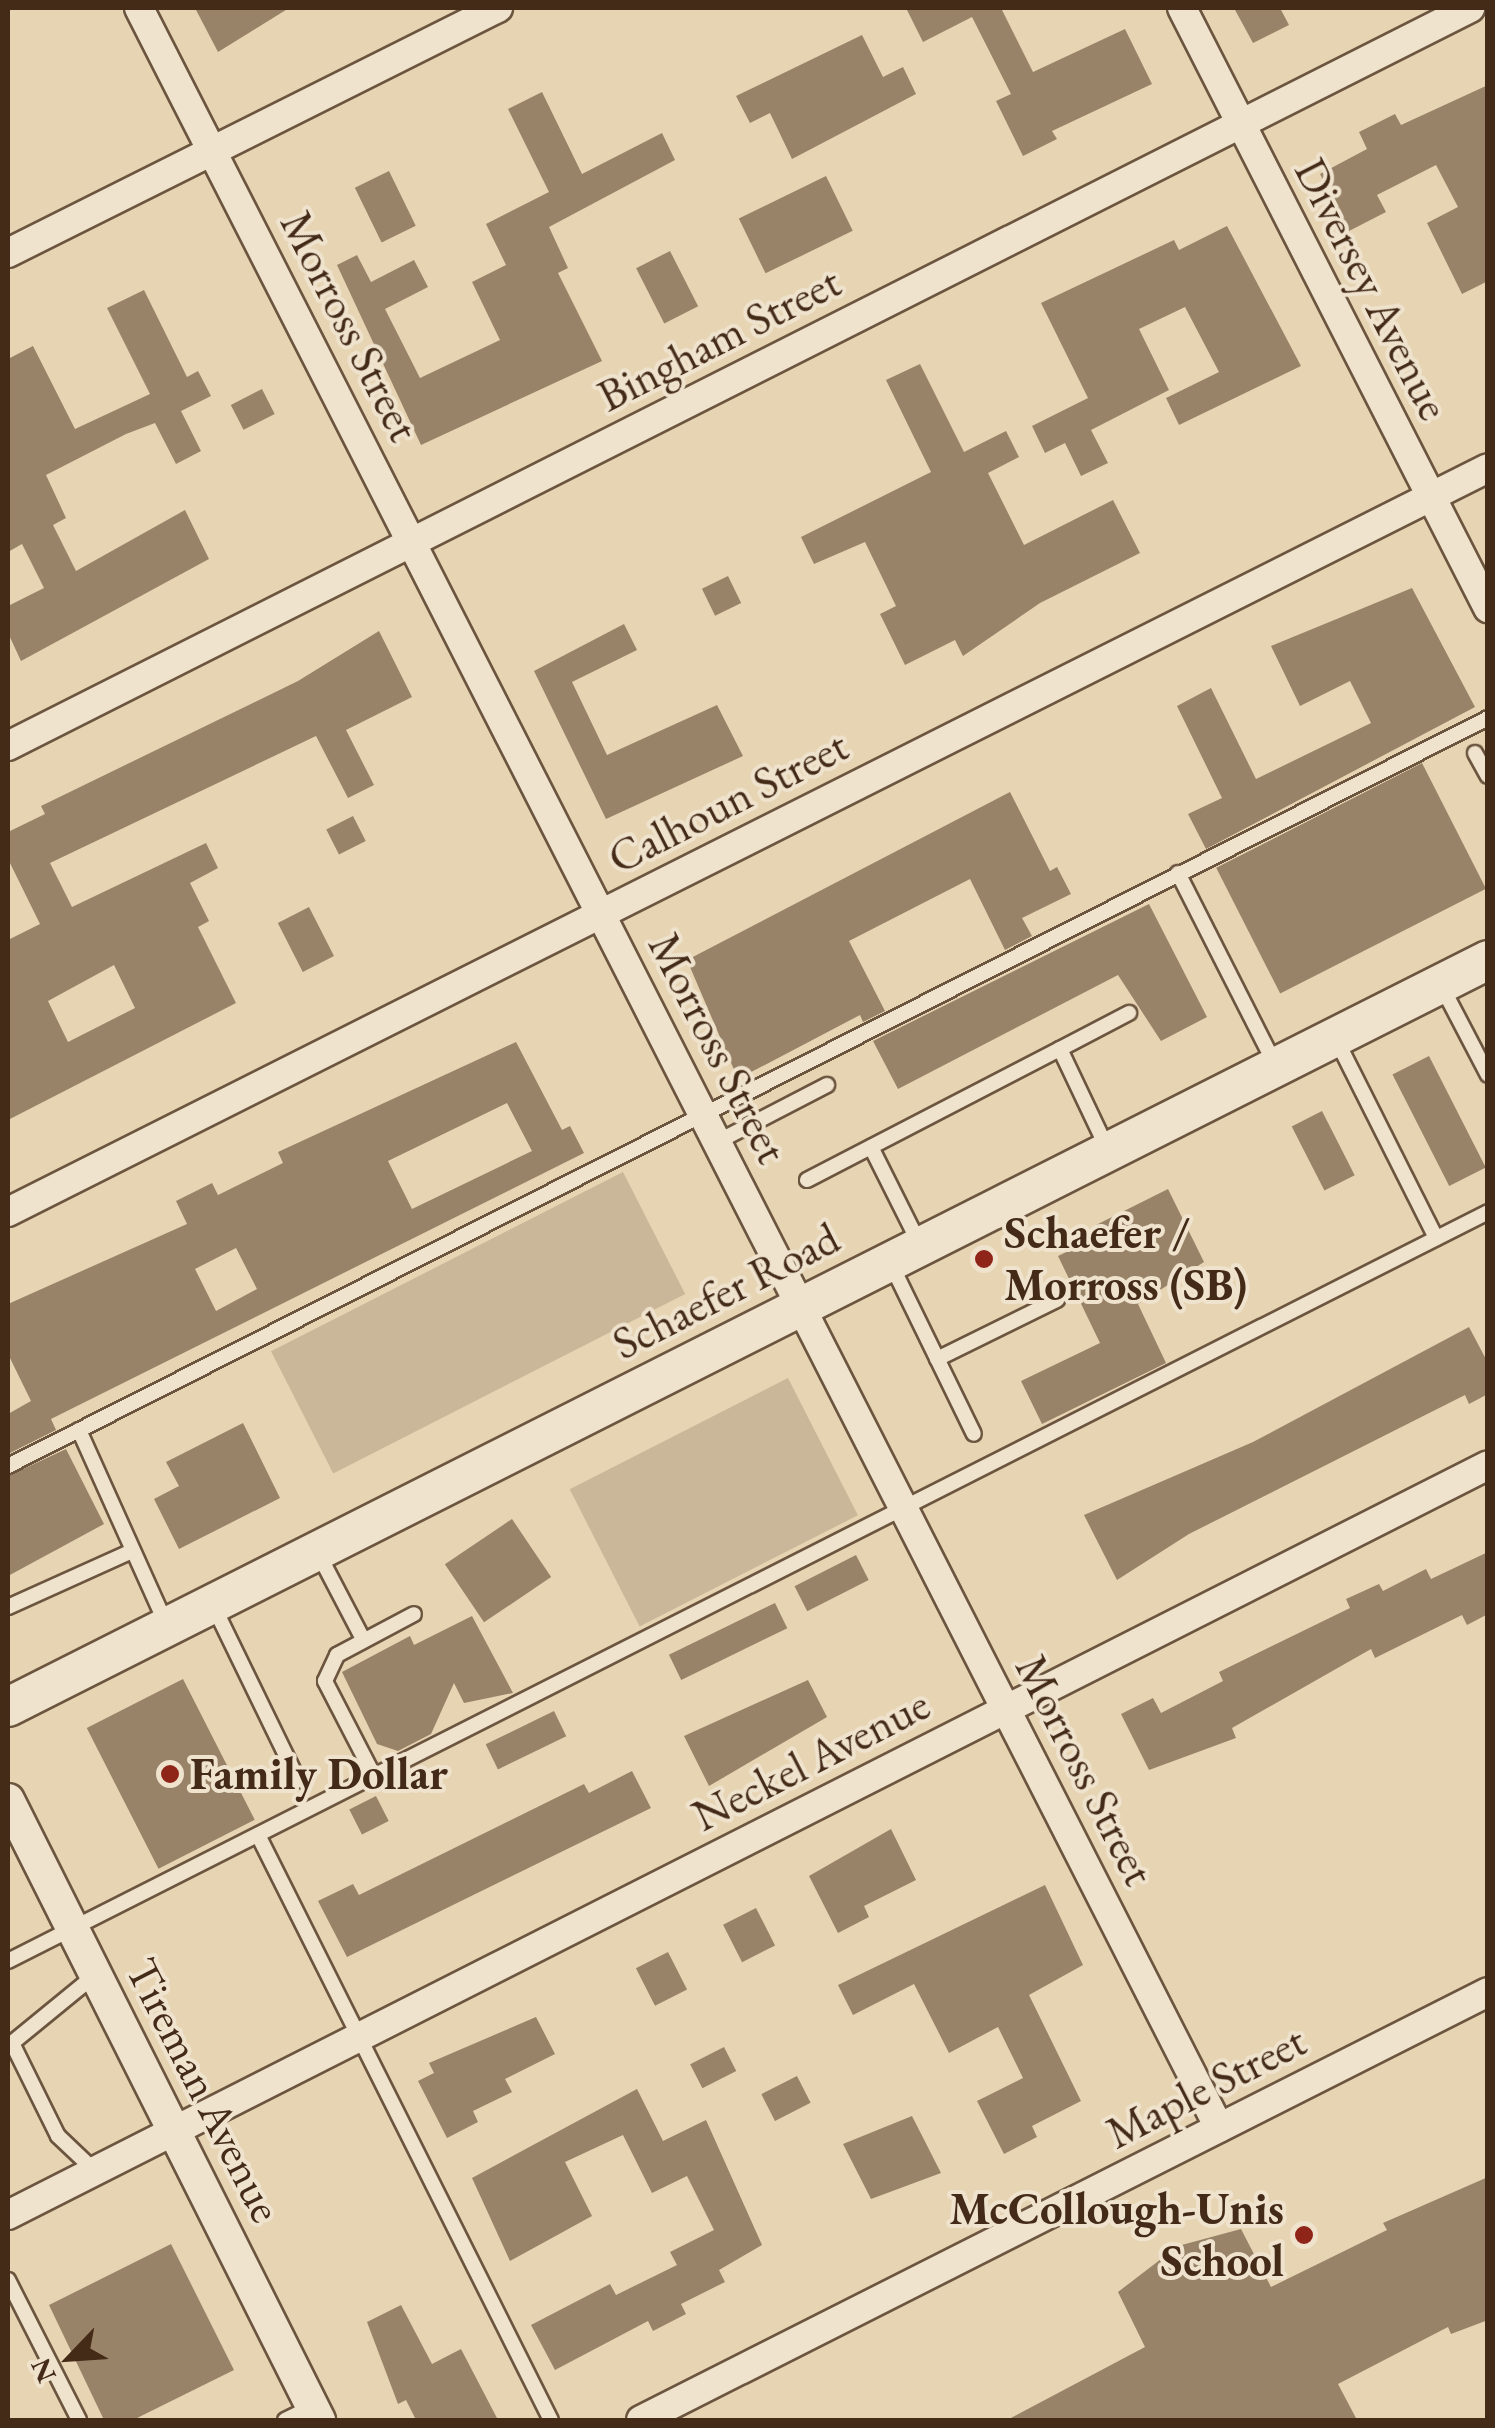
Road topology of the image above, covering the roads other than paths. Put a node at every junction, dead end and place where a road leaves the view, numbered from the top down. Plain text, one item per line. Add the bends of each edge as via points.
1 (139, 8) edge
2 (498, 8) edge
3 (1182, 8) edge
4 (1470, 8) edge
5 (1240, 123) junction
6 (213, 150) junction
7 (8, 254) edge
8 (1488, 468) edge
9 (1431, 497) junction
10 (412, 542) junction
11 (1488, 608) edge
12 (1488, 718) edge
13 (8, 746) edge
14 (1476, 753) dead end
15 (1488, 776) edge
16 (1178, 874) junction
17 (602, 913) junction
18 (1488, 960) edge
19 (1440, 984) junction
20 (1129, 1013) dead end
21 (1335, 1037) junction
22 (1060, 1049) junction
23 (1277, 1066) junction
24 (1488, 1075) edge
25 (827, 1085) dead end
26 (703, 1114) junction
27 (717, 1142) junction
28 (870, 1147) junction
29 (1108, 1151) junction
30 (807, 1180) dead end
31 (8, 1212) edge
32 (1488, 1212) edge
33 (1436, 1238) junction
34 (905, 1253) junction
35 (1057, 1300) dead end
36 (801, 1306) junction
37 (938, 1359) junction
38 (79, 1430) junction
39 (974, 1434) dead end
40 (1488, 1465) edge
41 (8, 1466) edge
42 (904, 1508) junction
43 (317, 1551) junction
44 (130, 1552) junction
45 (212, 1604) junction
46 (8, 1608) edge
47 (414, 1614) dead end
48 (167, 1627) junction
49 (362, 1640) junction
50 (8, 1708) edge
51 (1006, 1709) junction
52 (374, 1776) junction
53 (298, 1780) dead end
54 (8, 1800) edge
55 (258, 1835) junction
56 (72, 1928) junction
57 (8, 1961) edge
58 (95, 1975) junction
59 (1488, 1992) edge
60 (358, 2037) junction
61 (1219, 2128) junction
62 (174, 2130) junction
63 (95, 2171) junction
64 (8, 2215) edge
65 (8, 2280) edge
66 (306, 2416) edge
67 (79, 2420) edge
68 (550, 2420) edge
69 (642, 2420) edge

1 - 6 street, Morross Street
2 - 6 street
3 - 5 street, Diversey Avenue
4 - 5 street, Bingham Street
5 - 9 street, Diversey Avenue
5 - 10 street, Bingham Street
6 - 7 street
6 - 10 street, Morross Street
8 - 9 street, Calhoun Street
9 - 11 street, Diversey Avenue
9 - 17 street, Calhoun Street
10 - 13 street, Bingham Street
10 - 17 street, Morross Street
12 - 16 lane
14 - 15 lane
16 - 23 lane
16 - 26 lane
17 - 26 street, Morross Street
17 - 31 street, Calhoun Street
18 - 19 main road, Schaefer Road
19 - 21 main road, Schaefer Road
19 - 24 lane
20 - 22 lane
21 - 23 main road, Schaefer Road
21 - 33 lane
22 - 28 lane
22 - 29 lane
23 - 29 main road, Schaefer Road
25 - 27 lane
26 - 27 street, Morross Street
26 - 38 lane
27 - 36 street, Morross Street
28 - 30 lane
28 - 34 lane
29 - 34 main road, Schaefer Road
32 - 33 lane
33 - 42 lane
34 - 36 main road, Schaefer Road
34 - 37 lane
35 - 37 lane
36 - 42 street, Morross Street
36 - 43 main road, Schaefer Road
37 - 39 lane
38 - 41 lane
38 - 44 lane
40 - 51 street, Neckel Avenue
42 - 51 street, Morross Street
42 - 52 lane
43 - 45 main road, Schaefer Road
43 - 49 lane
44 - 46 lane
44 - 48 lane
45 - 48 main road, Schaefer Road
45 - 53 lane
47 - 49 lane
48 - 50 main road, Schaefer Road
49 - 52 lane via 337,1655 324,1681
51 - 60 street, Neckel Avenue
51 - 61 street, Morross Street
52 - 55 lane
54 - 56 street, Tireman Avenue
55 - 56 lane
55 - 60 lane
56 - 57 lane
56 - 58 street, Tireman Avenue
58 - 62 street, Tireman Avenue
58 - 63 lane via 12,2042 58,2136
59 - 61 street, Maple Street
60 - 62 street, Neckel Avenue
60 - 68 lane
61 - 69 street, Maple Street
62 - 63 street, Neckel Avenue
62 - 66 street, Tireman Avenue
63 - 64 street, Neckel Avenue
65 - 67 lane

